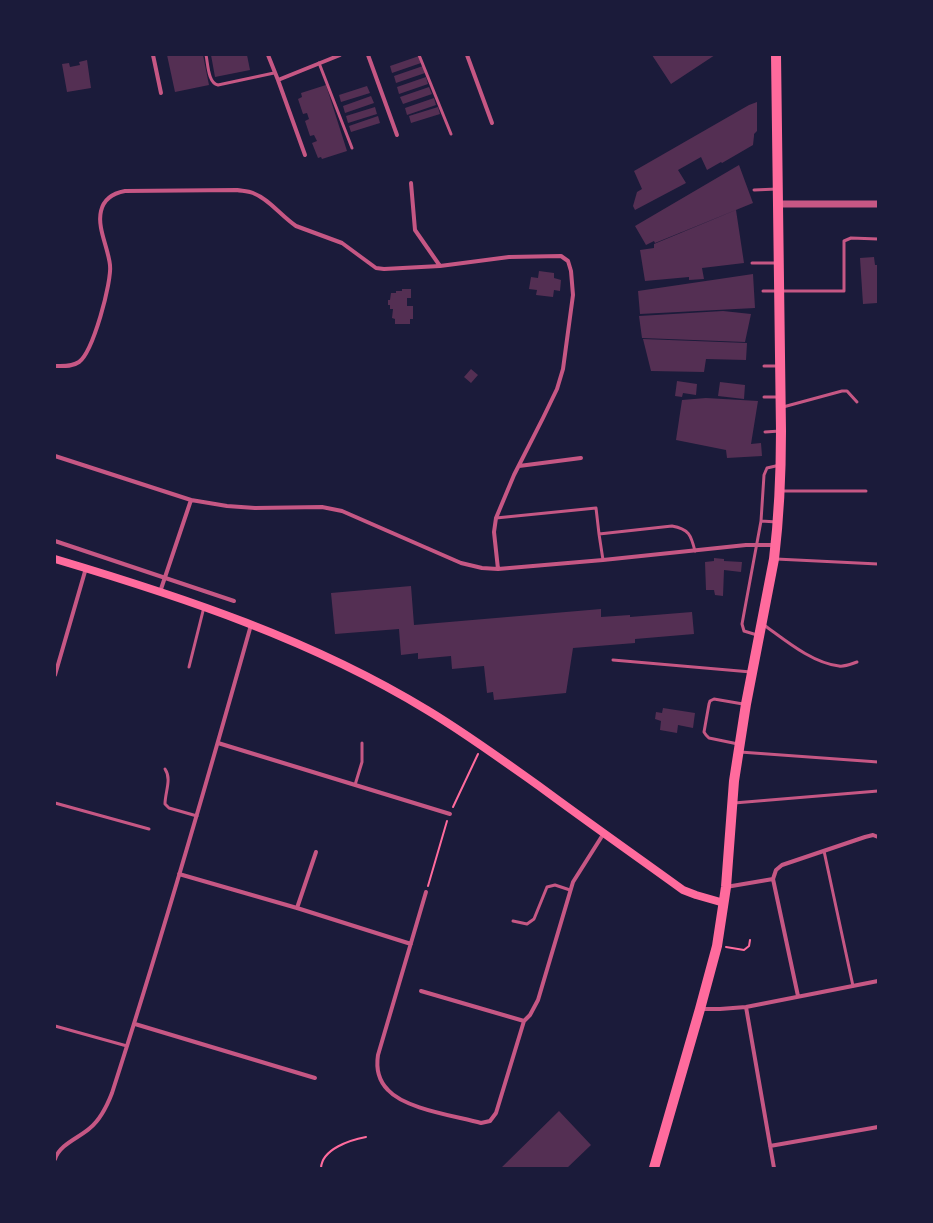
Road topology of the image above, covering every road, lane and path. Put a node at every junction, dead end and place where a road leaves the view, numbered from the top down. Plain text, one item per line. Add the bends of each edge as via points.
1 (153, 55) edge
2 (206, 55) edge
3 (268, 55) edge
4 (340, 55) edge
5 (368, 55) edge
6 (419, 55) edge
7 (467, 55) edge
8 (776, 55) edge
9 (319, 63) junction
10 (274, 73) junction
11 (278, 80) junction
12 (161, 93) dead end
13 (492, 123) dead end
14 (451, 134) dead end
15 (397, 135) dead end
16 (352, 148) dead end
17 (305, 155) dead end
18 (411, 183) dead end
19 (778, 189) junction
20 (754, 190) dead end
21 (778, 204) junction
22 (878, 204) edge
23 (878, 239) edge
24 (752, 263) dead end
25 (779, 263) junction
26 (440, 266) junction
27 (763, 291) dead end
28 (780, 291) junction
29 (55, 366) edge
30 (764, 366) dead end
31 (780, 366) junction
32 (781, 396) junction
33 (764, 397) dead end
34 (857, 402) dead end
35 (781, 408) junction
36 (781, 431) junction
37 (765, 432) dead end
38 (55, 456) edge
39 (581, 458) dead end
40 (781, 465) junction
41 (519, 466) junction
42 (780, 491) junction
43 (866, 491) dead end
44 (191, 500) junction
45 (496, 518) junction
46 (761, 521) junction
47 (778, 522) junction
48 (599, 534) junction
49 (55, 541) edge
50 (756, 544) junction
51 (775, 546) junction
52 (695, 551) junction
53 (55, 559) edge
54 (774, 559) junction
55 (603, 560) junction
56 (878, 564) edge
57 (86, 568) junction
58 (498, 569) junction
59 (165, 578) junction
60 (160, 592) junction
61 (234, 601) dead end
62 (204, 607) junction
63 (761, 623) junction
64 (251, 625) junction
65 (759, 636) junction
66 (613, 660) dead end
67 (857, 662) dead end
68 (189, 667) dead end
69 (752, 672) junction
70 (55, 675) edge
71 (746, 704) junction
72 (218, 743) junction
73 (362, 743) dead end
74 (482, 745) junction
75 (739, 748) junction
76 (878, 762) edge
77 (165, 769) dead end
78 (355, 785) junction
79 (878, 791) edge
80 (55, 803) edge
81 (732, 804) junction
82 (450, 814) junction
83 (197, 816) junction
84 (149, 829) dead end
85 (604, 833) junction
86 (878, 837) edge
87 (824, 851) junction
88 (316, 852) dead end
89 (179, 874) junction
90 (773, 879) junction
91 (726, 887) junction
92 (570, 890) junction
93 (426, 892) joint
94 (724, 903) junction
95 (297, 908) junction
96 (513, 921) dead end
97 (750, 940) dead end
98 (411, 944) junction
99 (717, 946) junction
100 (878, 982) edge
101 (853, 986) junction
102 (421, 991) dead end
103 (798, 996) junction
104 (746, 1007) junction
105 (700, 1009) junction
106 (524, 1021) junction
107 (135, 1024) junction
108 (55, 1026) edge
109 (127, 1046) junction
110 (315, 1078) dead end
111 (878, 1127) edge
112 (366, 1137) dead end
113 (770, 1146) junction
114 (57, 1150) edge
115 (55, 1157) edge
116 (321, 1168) edge
117 (654, 1168) edge
118 (774, 1168) edge

1 - 12 street
2 - 10 lane via 211,81 214,84
3 - 10 street
4 - 9 street
5 - 15 street
6 - 14 lane
7 - 13 street
8 - 19 main road
9 - 11 street
9 - 16 lane
10 - 11 street
11 - 17 street
18 - 26 street via 415,230
19 - 20 lane
19 - 21 main road
21 - 22 street
21 - 25 main road
23 - 28 lane via 851,238 844,241 844,291
24 - 25 lane
25 - 28 main road
26 - 29 street via 384,270 376,268 342,243 289,222 253,193 237,190 116,193 109,197 101,210 100,221 110,276 98,325 80,361
26 - 41 street via 509,257 561,256 568,261 573,295 563,369 544,418
27 - 28 lane
28 - 31 main road
30 - 31 lane
31 - 32 main road
32 - 33 lane
32 - 35 main road
34 - 35 lane via 847,391 842,391
35 - 36 main road
36 - 37 lane
36 - 40 main road
38 - 44 street
39 - 41 street
40 - 42 main road
40 - 46 lane via 767,468 764,475
41 - 45 street
42 - 43 lane
42 - 47 main road
44 - 58 street via 227,506 322,507 342,511 461,563
44 - 59 street
45 - 48 lane via 596,508
45 - 58 street via 494,532
46 - 47 lane
46 - 50 lane
47 - 51 main road
48 - 52 lane via 681,527 688,532
48 - 55 lane
49 - 59 street
50 - 51 street
50 - 52 street
50 - 65 lane via 742,624 744,631
51 - 54 main road
52 - 55 street
53 - 57 main road
54 - 56 lane
54 - 63 main road
55 - 58 street
57 - 60 main road
57 - 70 street
59 - 60 street
59 - 61 street
60 - 62 main road
62 - 64 main road
62 - 68 lane
63 - 65 main road
63 - 67 lane via 819,661 840,666
64 - 72 street
64 - 74 main road via 365,675
65 - 69 main road
66 - 69 lane
69 - 71 main road
71 - 75 main road
71 - 75 lane via 710,701 704,732 709,738
72 - 78 street
72 - 83 street
73 - 78 lane via 362,762
74 - 82 path
74 - 85 main road
75 - 76 lane
75 - 81 main road
77 - 83 lane via 168,780 165,804 169,808
78 - 82 street
79 - 81 lane
80 - 84 lane
81 - 91 main road
82 - 93 path
83 - 89 street
85 - 92 street
85 - 94 main road via 683,890
86 - 87 street via 865,837
87 - 90 street via 782,865 776,870
87 - 101 lane
88 - 95 street
89 - 95 street
89 - 107 street
90 - 91 street
90 - 103 street
91 - 94 main road
92 - 96 lane via 555,885 548,887 534,919 527,924
92 - 106 street via 538,1000
93 - 98 street
94 - 99 main road
95 - 98 street
97 - 99 path via 749,946 744,950
98 - 106 street via 377,1064 382,1082 397,1097 437,1112 481,1123 490,1121 496,1113
99 - 105 main road
100 - 101 street
101 - 103 street
102 - 106 street
103 - 104 street
104 - 105 street
104 - 113 street
105 - 117 main road
107 - 109 street
107 - 110 street
108 - 109 lane
109 - 114 street via 112,1093 102,1114 91,1128
111 - 113 street
112 - 116 path via 338,1146 323,1161
113 - 118 street
114 - 115 street

